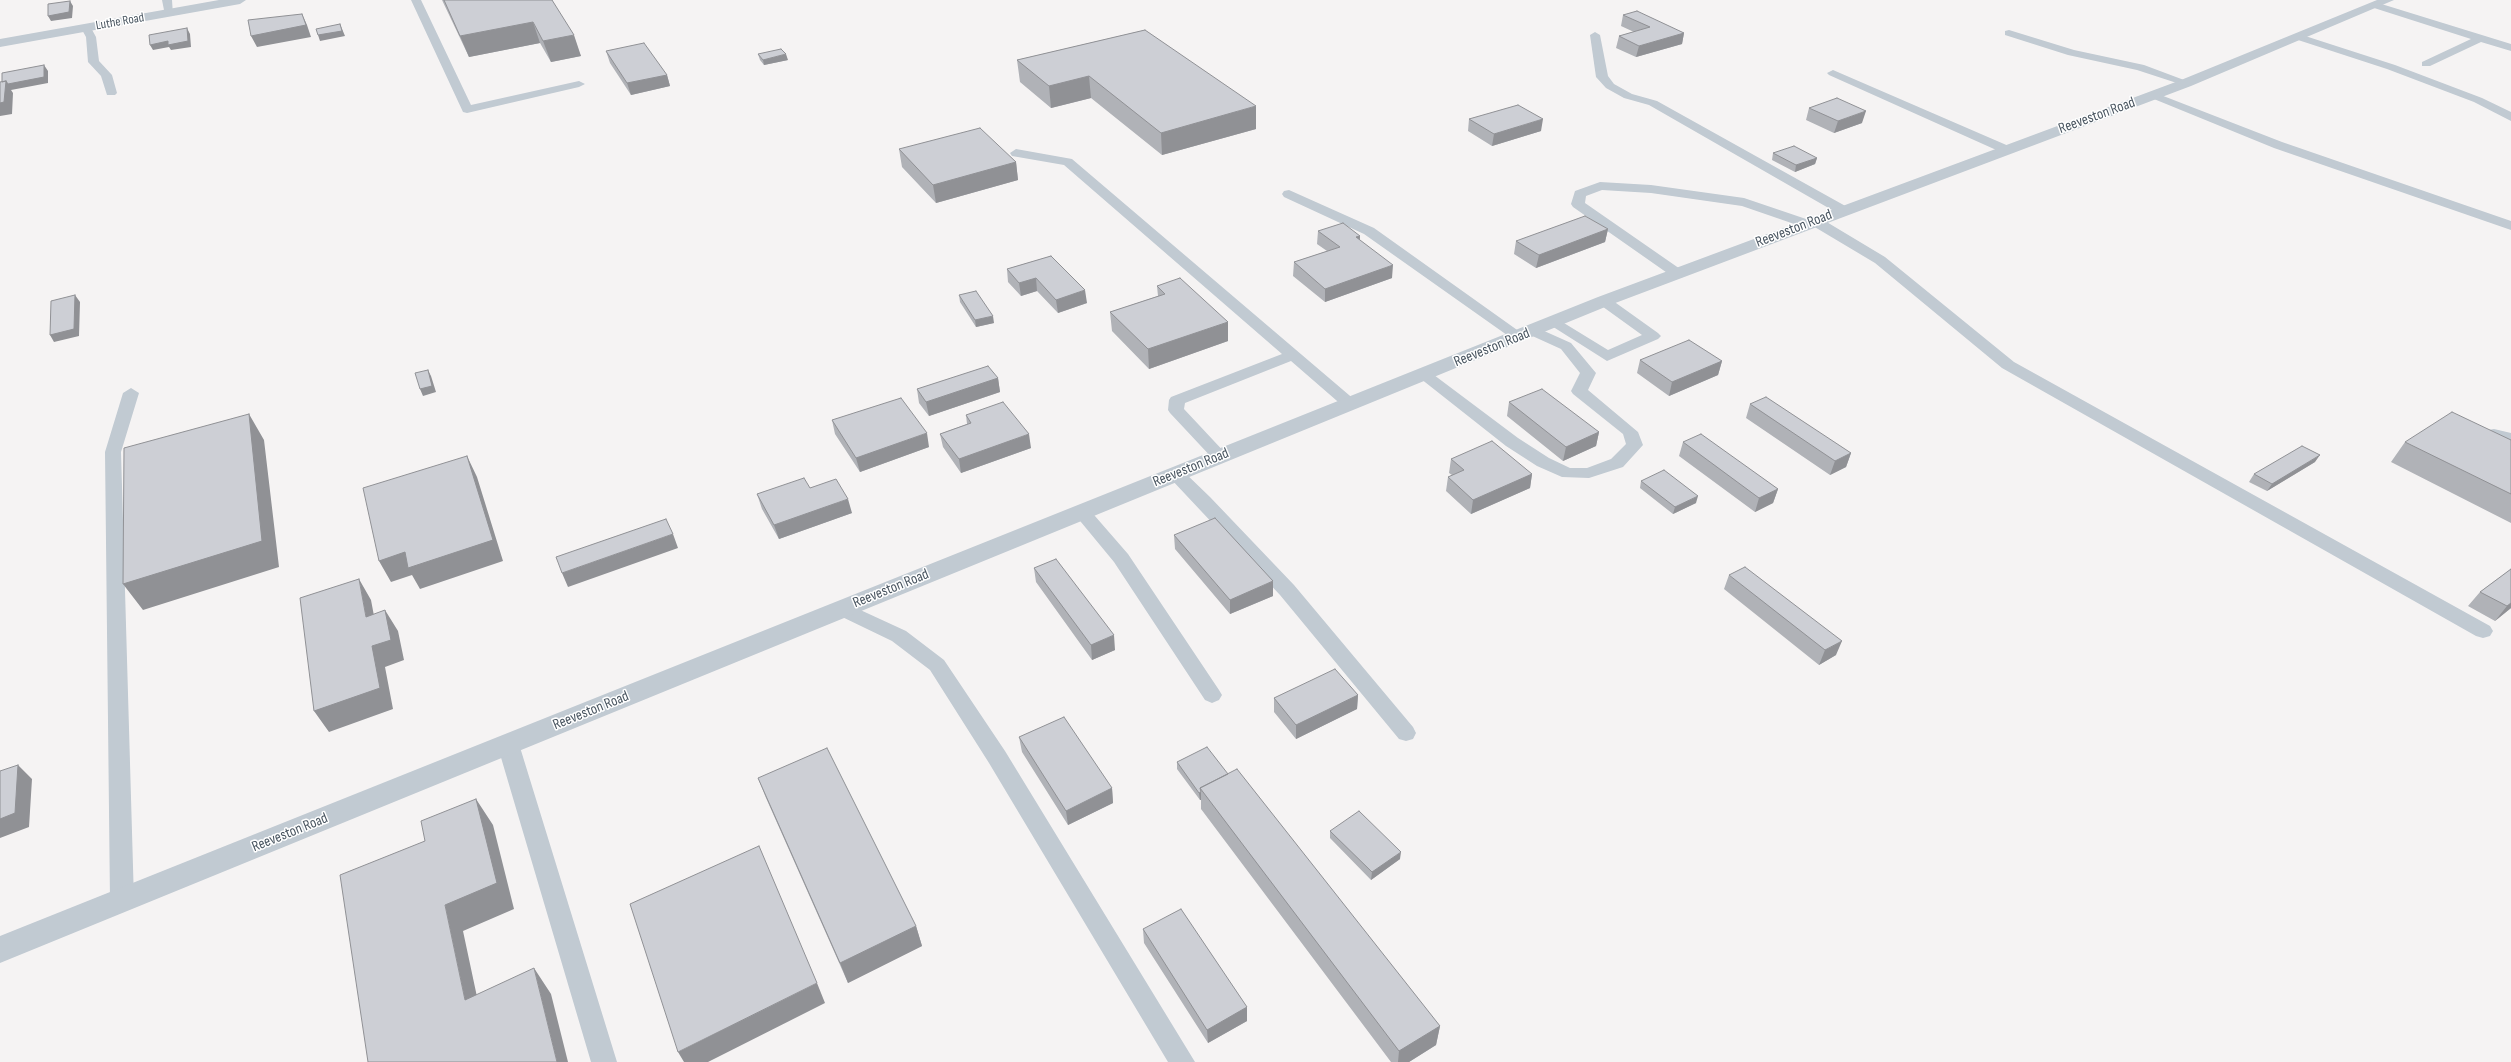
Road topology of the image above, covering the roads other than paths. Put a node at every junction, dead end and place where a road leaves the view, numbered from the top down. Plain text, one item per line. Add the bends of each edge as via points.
1 (240, 0) edge
2 (416, 0) edge
3 (2381, 3) edge
4 (168, 6) edge
5 (86, 28) junction
6 (2009, 33) dead end
7 (1595, 35) dead end
8 (2299, 36) junction
9 (2481, 38) junction
10 (0, 43) edge
11 (2511, 48) edge
12 (2426, 64) dead end
13 (1833, 73) dead end
14 (2186, 83) junction
15 (579, 84) dead end
16 (111, 93) dead end
17 (2153, 95) junction
18 (2511, 117) edge
19 (2007, 150) junction
20 (1016, 153) dead end
21 (1289, 194) dead end
22 (1844, 211) junction
23 (1811, 223) junction
24 (2511, 226) edge
25 (1678, 274) junction
26 (1604, 301) junction
27 (1554, 323) junction
28 (1526, 334) junction
29 (1293, 355) junction
30 (1424, 375) junction
31 (131, 392) dead end
32 (1350, 404) junction
33 (2494, 434) edge
34 (2511, 438) edge
35 (1220, 456) junction
36 (1176, 474) junction
37 (1082, 512) junction
38 (844, 609) junction
39 (2483, 631) dead end
40 (1212, 695) dead end
41 (1406, 733) dead end
42 (508, 744) junction
43 (122, 901) junction
44 (0, 950) edge
45 (604, 1062) edge
46 (1182, 1062) edge

1 - 4 street, Luthe Road
2 - 15 lane via 467,109
3 - 8 street, Reeveston Road
3 - 9 lane
4 - 5 street, Luthe Road
5 - 10 street, Luthe Road
5 - 16 lane via 91,36 94,62 106,74
6 - 14 lane via 2072,53 2152,70
7 - 22 lane via 1602,77 1610,86 1628,96 1653,103
8 - 14 street, Reeveston Road
8 - 18 lane via 2478,100
9 - 11 lane
9 - 12 lane
13 - 19 lane
14 - 17 street, Reeveston Road
17 - 19 street, Reeveston Road
17 - 24 lane via 2278,145
19 - 22 street, Reeveston Road
20 - 29 lane via 1068,162
21 - 28 lane via 1369,232
22 - 23 street, Reeveston Road
23 - 25 street, Reeveston Road
23 - 25 lane via 1744,202 1651,189 1600,186 1580,194 1578,204
23 - 39 lane via 1880,260 2008,365
25 - 26 street, Reeveston Road
26 - 27 street, Reeveston Road
26 - 27 lane via 1653,336 1607,356
27 - 28 street, Reeveston Road
28 - 30 street, Reeveston Road
28 - 30 lane via 1566,346 1588,373 1580,391 1630,432 1635,445 1617,463 1589,473 1568,473 1543,462 1512,442
29 - 32 lane
29 - 35 lane via 1177,400 1176,410
30 - 32 street, Reeveston Road
31 - 43 lane via 113,452
32 - 35 street, Reeveston Road
33 - 34 lane
35 - 36 street, Reeveston Road
36 - 37 street, Reeveston Road
36 - 41 lane via 1287,590
37 - 38 street, Reeveston Road
37 - 40 lane via 1121,558
38 - 42 street, Reeveston Road
38 - 46 lane via 899,636 936,665 997,757
42 - 43 street, Reeveston Road
42 - 45 lane
43 - 44 street, Reeveston Road

